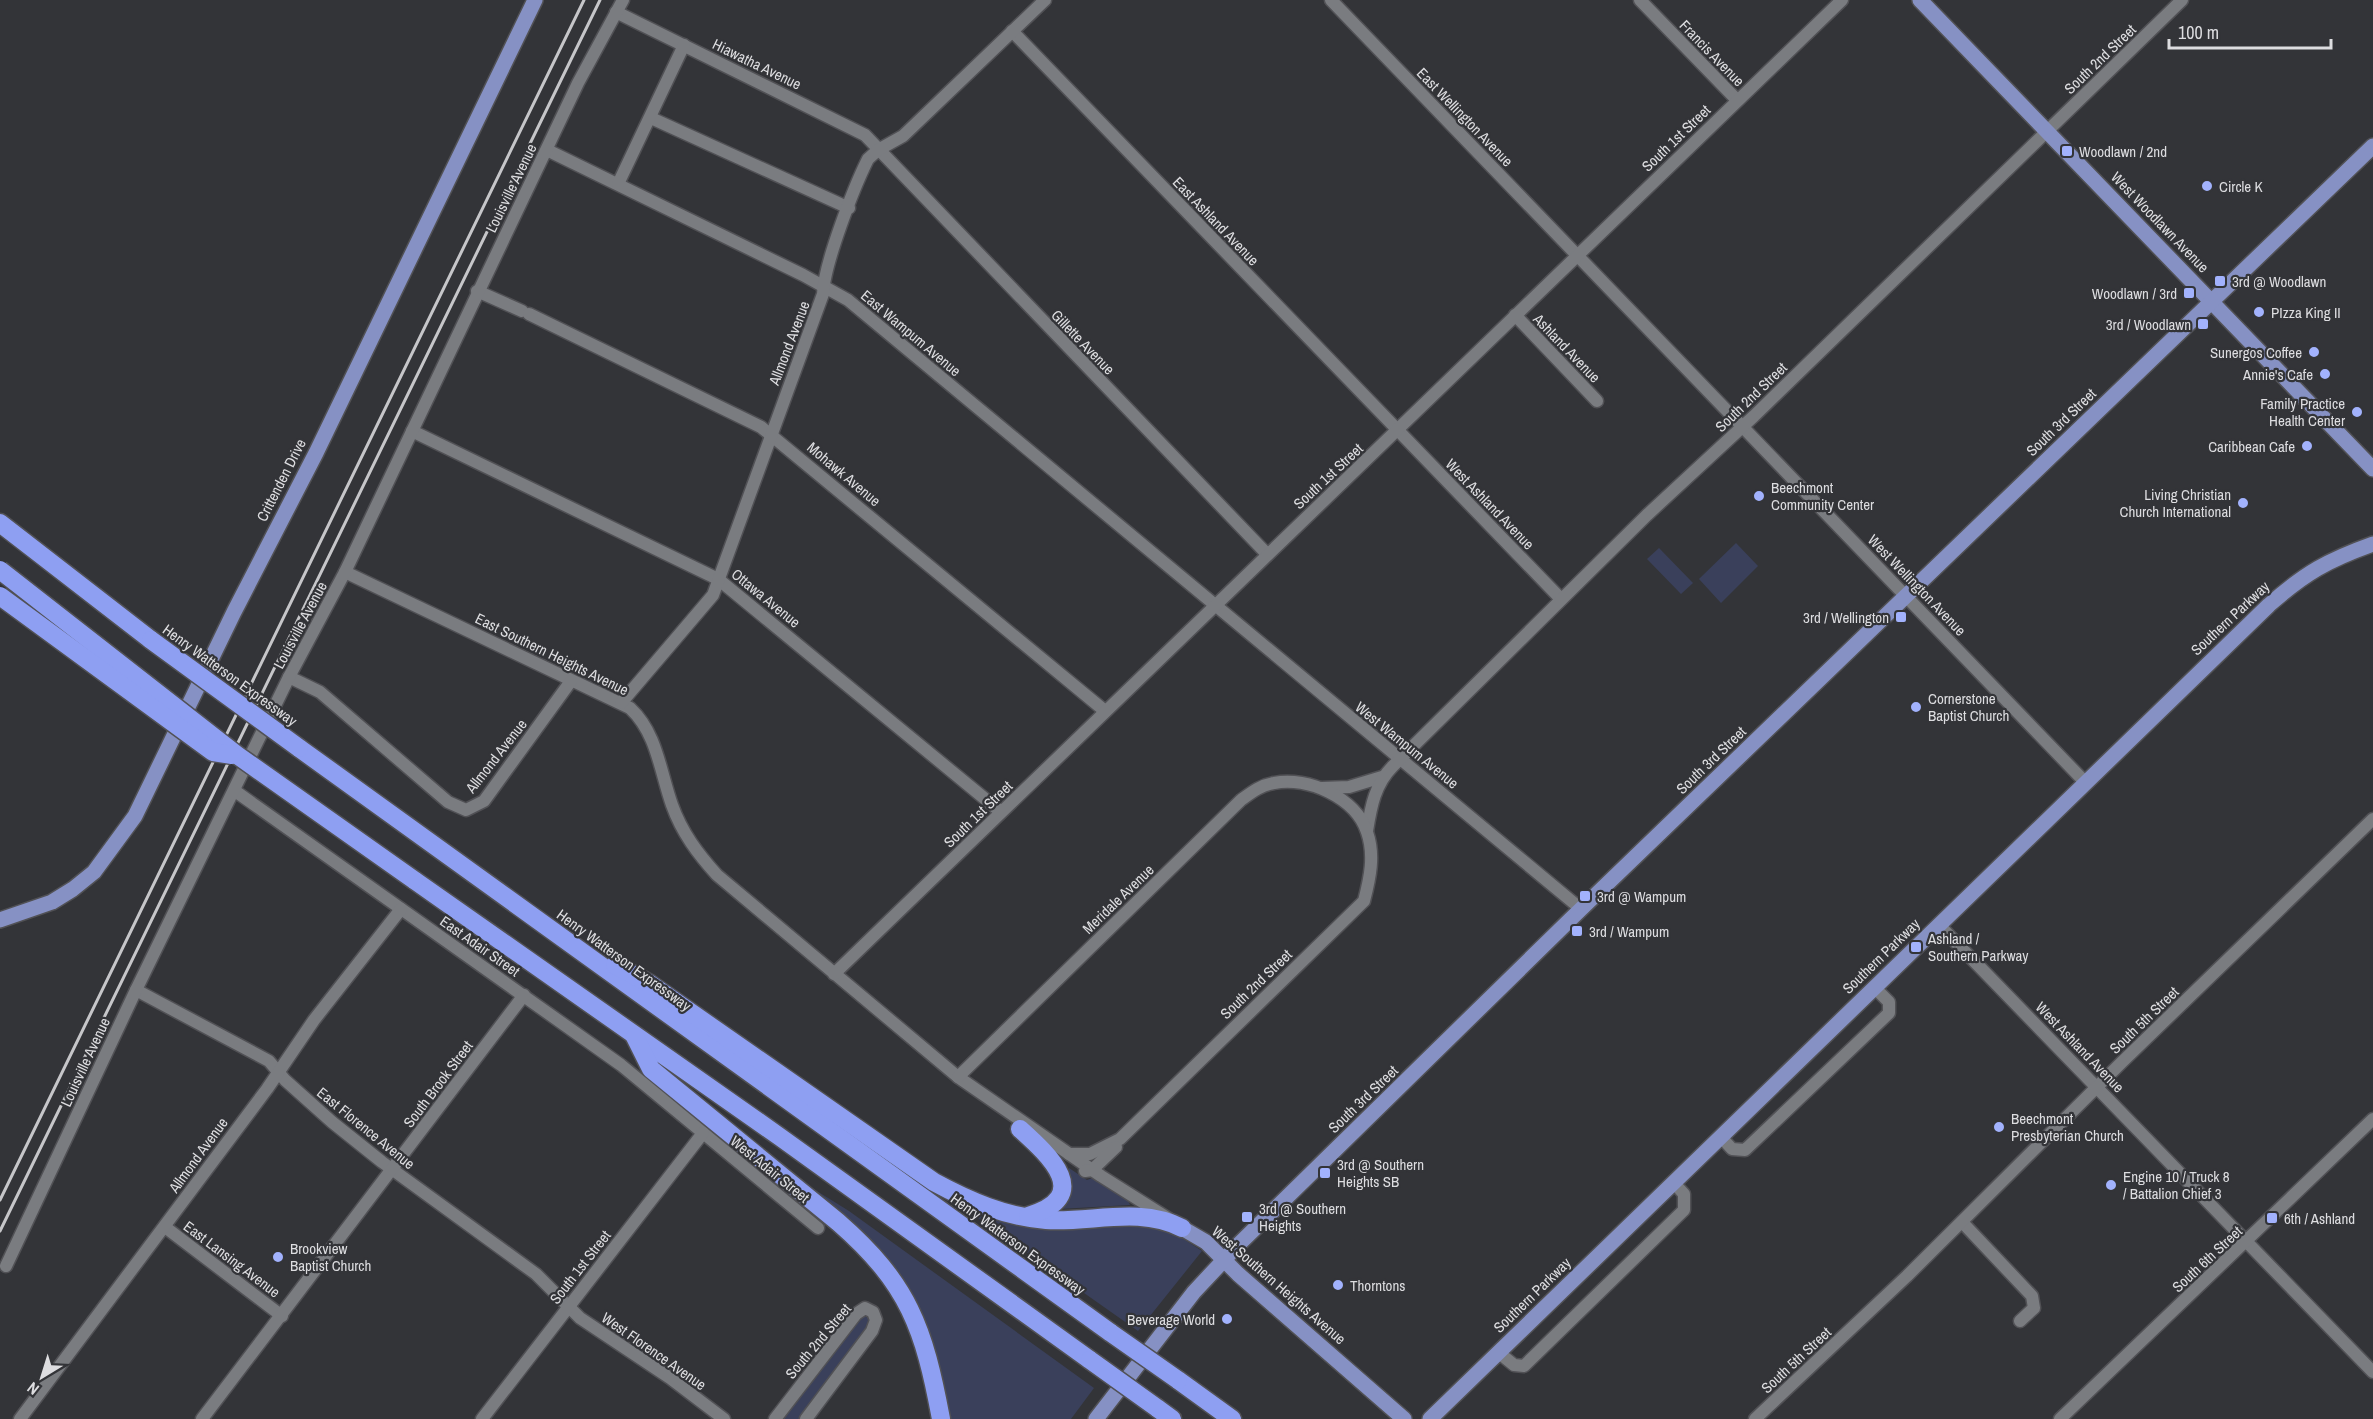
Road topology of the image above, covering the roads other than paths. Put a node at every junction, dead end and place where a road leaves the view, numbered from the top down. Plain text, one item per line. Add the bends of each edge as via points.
1 (535, 0) edge
2 (623, 0) edge
3 (1045, 0) edge
4 (1331, 0) edge
5 (1640, 0) edge
6 (1842, 0) edge
7 (1920, 0) edge
8 (2182, 0) edge
9 (616, 12) junction
10 (1012, 32) junction
11 (684, 45) junction
12 (1737, 100) junction
13 (651, 118) junction
14 (2047, 131) junction
15 (2373, 146) edge
16 (547, 150) junction
17 (878, 150) junction
18 (618, 184) junction
19 (849, 208) junction
20 (1577, 254) junction
21 (824, 286) junction
22 (477, 291) junction
23 (2212, 302) junction
24 (1515, 315) junction
25 (1597, 401) dead end
26 (1743, 427) junction
27 (412, 431) junction
28 (1397, 431) junction
29 (772, 435) junction
30 (2373, 470) edge
31 (0, 523) edge
32 (2373, 544) edge
33 (1267, 554) junction
34 (0, 570) edge
35 (345, 572) junction
36 (718, 579) junction
37 (0, 596) edge
38 (1907, 597) junction
39 (1561, 599) junction
40 (1215, 605) junction
41 (290, 677) junction
42 (572, 681) junction
43 (621, 703) junction
44 (1105, 711) junction
45 (237, 755) junction
46 (1399, 759) junction
47 (1382, 777) junction
48 (2085, 781) junction
49 (1318, 788) junction
50 (235, 791) junction
51 (1349, 806) joint
52 (1001, 812) junction
53 (2373, 819) edge
54 (1367, 831) junction
55 (400, 909) junction
56 (1581, 909) junction
57 (0, 920) edge
58 (1940, 925) junction
59 (558, 934) junction
60 (834, 974) junction
61 (1874, 987) junction
62 (136, 990) junction
63 (524, 995) junction
64 (632, 1033) junction
65 (279, 1073) junction
66 (958, 1077) junction
67 (2097, 1087) junction
68 (2373, 1119) edge
69 (1020, 1129) junction
70 (703, 1133) junction
71 (1721, 1137) junction
72 (1120, 1139) junction
73 (1069, 1154) junction
74 (392, 1170) junction
75 (1092, 1170) junction
76 (1674, 1183) junction
77 (1025, 1217) junction
78 (1962, 1222) junction
79 (165, 1227) junction
80 (818, 1228) dead end
81 (1182, 1228) junction
82 (2247, 1242) junction
83 (1224, 1259) junction
84 (6, 1266) dead end
85 (568, 1306) junction
86 (282, 1316) junction
87 (2020, 1321) dead end
88 (1498, 1352) junction
89 (2373, 1372) edge
90 (20, 1419) edge
91 (202, 1419) edge
92 (482, 1419) edge
93 (724, 1419) edge
94 (775, 1419) edge
95 (806, 1419) edge
96 (941, 1419) edge
97 (1096, 1419) edge
98 (1172, 1419) edge
99 (1232, 1419) edge
100 (1404, 1419) edge
101 (1430, 1419) edge
102 (1755, 1419) edge
103 (2060, 1419) edge

1 - 57 main road, Crittenden Drive via 135,816 94,872 73,889 44,906
2 - 9 street, Louisville Avenue
3 - 10 street, Allmond Avenue
4 - 20 street, East Wellington Avenue
5 - 12 street, Francis Avenue
6 - 12 street, South 1st Street
7 - 14 main road, West Woodlawn Avenue
8 - 14 street, South 2nd Street
9 - 11 street, Hiawatha Avenue
9 - 16 street, Louisville Avenue
10 - 17 street, Allmond Avenue via 903,136
10 - 28 street, East Ashland Avenue
11 - 13 street
11 - 17 street, Hiawatha Avenue via 850,126
12 - 20 street, South 1st Street
13 - 18 street
13 - 19 street
14 - 23 main road, West Woodlawn Avenue
14 - 26 street, South 2nd Street
15 - 23 main road, South 3rd Street
16 - 18 street, East Wampum Avenue
16 - 22 street, Louisville Avenue
17 - 19 street, Allmond Avenue via 868,159
17 - 33 street, Gillette Avenue
18 - 21 street, East Wampum Avenue
19 - 21 street, Allmond Avenue
20 - 24 street, South 1st Street
20 - 26 street, West Wellington Avenue
21 - 29 street, Allmond Avenue
21 - 40 street, East Wampum Avenue via 849,300
22 - 27 street, Louisville Avenue
22 - 29 street, Mohawk Avenue
23 - 30 main road, West Woodlawn Avenue
23 - 38 main road, South 3rd Street
24 - 25 street, Ashland Avenue
24 - 28 street, South 1st Street
26 - 38 street, West Wellington Avenue
26 - 39 street, South 2nd Street
27 - 35 street, Louisville Avenue
27 - 36 street, Ottawa Avenue
28 - 33 street, South 1st Street
28 - 39 street, West Ashland Avenue
29 - 36 street, Allmond Avenue
29 - 44 street, Mohawk Avenue
31 - 59 highway, Henry Watterson Expressway, bridge via 151,640
32 - 48 main road, Southern Parkway via 2326,562 2287,588
33 - 40 street, South 1st Street
34 - 45 highway, bridge
35 - 41 street, Louisville Avenue
35 - 42 street, East Southern Heights Avenue
36 - 43 street, Allmond Avenue via 713,595
36 - 52 street, Ottawa Avenue
37 - 45 highway, bridge via 213,752
38 - 48 street, West Wellington Avenue
38 - 56 main road, South 3rd Street
39 - 46 street, South 2nd Street
40 - 44 street, South 1st Street
40 - 46 street, West Wampum Avenue
41 - 42 street, Allmond Avenue via 320,692 448,802 466,810 484,801
41 - 50 street, Louisville Avenue
42 - 43 street, East Southern Heights Avenue
43 - 60 street, East Southern Heights Avenue via 646,726 672,806 697,852 732,889
44 - 52 street, South 1st Street
45 - 64 highway, bridge
46 - 47 street, South 2nd Street
46 - 56 street, West Wampum Avenue
47 - 49 street, Meridale Avenue via 1349,787
47 - 54 street, South 2nd Street via 1373,798
48 - 58 main road, Southern Parkway
49 - 51 street, Meridale Avenue
49 - 66 street, Meridale Avenue via 1277,782 1241,800
50 - 55 street, East Adair Street
50 - 62 street, Louisville Avenue
51 - 54 street, South 2nd Street
52 - 60 street, South 1st Street
53 - 67 street, South 5th Street
54 - 72 street, South 2nd Street via 1371,868 1364,901
55 - 63 street, East Adair Street
55 - 65 street, Allmond Avenue via 314,1020
56 - 83 main road, South 3rd Street
58 - 61 main road, Southern Parkway
58 - 67 street, West Ashland Avenue
59 - 77 highway via 650,984 934,1182 970,1201
59 - 99 highway, Henry Watterson Expressway, bridge
60 - 66 street, West Southern Heights Avenue
61 - 71 main road, Southern Parkway
61 - 71 street via 1889,1002 1890,1009 1858,1043 1745,1150 1732,1149
62 - 65 street, East Florence Avenue via 269,1061
62 - 84 street, Louisville Avenue
63 - 70 street, East Adair Street via 621,1065
63 - 74 street, South Brook Street
64 - 96 highway via 651,1069 838,1222 891,1275 926,1345
64 - 98 highway, bridge
65 - 74 street, East Florence Avenue
65 - 79 street, Allmond Avenue
66 - 69 street, West Southern Heights Avenue via 969,1092
66 - 73 street, West Southern Heights Avenue
67 - 78 street, South 5th Street
67 - 82 street, West Ashland Avenue
68 - 82 street, South 6th Street
69 - 75 street, West Southern Heights Avenue via 1081,1172
69 - 77 highway via 1051,1158 1062,1179 1058,1198
70 - 80 street, West Adair Street
70 - 85 street, South 1st Street
71 - 76 main road, Southern Parkway
72 - 73 street, South 2nd Street via 1090,1154
72 - 75 street, South 2nd Street via 1118,1146
73 - 75 street, West Southern Heights Avenue
74 - 85 street, East Florence Avenue via 536,1274
74 - 86 street, South Brook Street
75 - 81 street, West Southern Heights Avenue
76 - 88 main road, Southern Parkway
76 - 88 street via 1684,1194 1684,1210 1524,1366 1514,1365
77 - 81 highway via 1047,1220 1142,1216
78 - 87 street via 2032,1296 2034,1308
78 - 102 street, South 5th Street
79 - 86 street, East Lansing Avenue
79 - 90 street, Allmond Avenue via 152,1239
81 - 83 main road, West Southern Heights Avenue
82 - 89 street, West Ashland Avenue
82 - 103 street, South 6th Street
83 - 97 main road, South 3rd Street
83 - 100 main road, West Southern Heights Avenue
85 - 92 street, South 1st Street
85 - 93 street, West Florence Avenue
86 - 91 street, South Brook Street
88 - 101 main road, Southern Parkway
94 - 95 street, South 2nd Street via 856,1314 865,1308 873,1312 876,1320 872,1330

